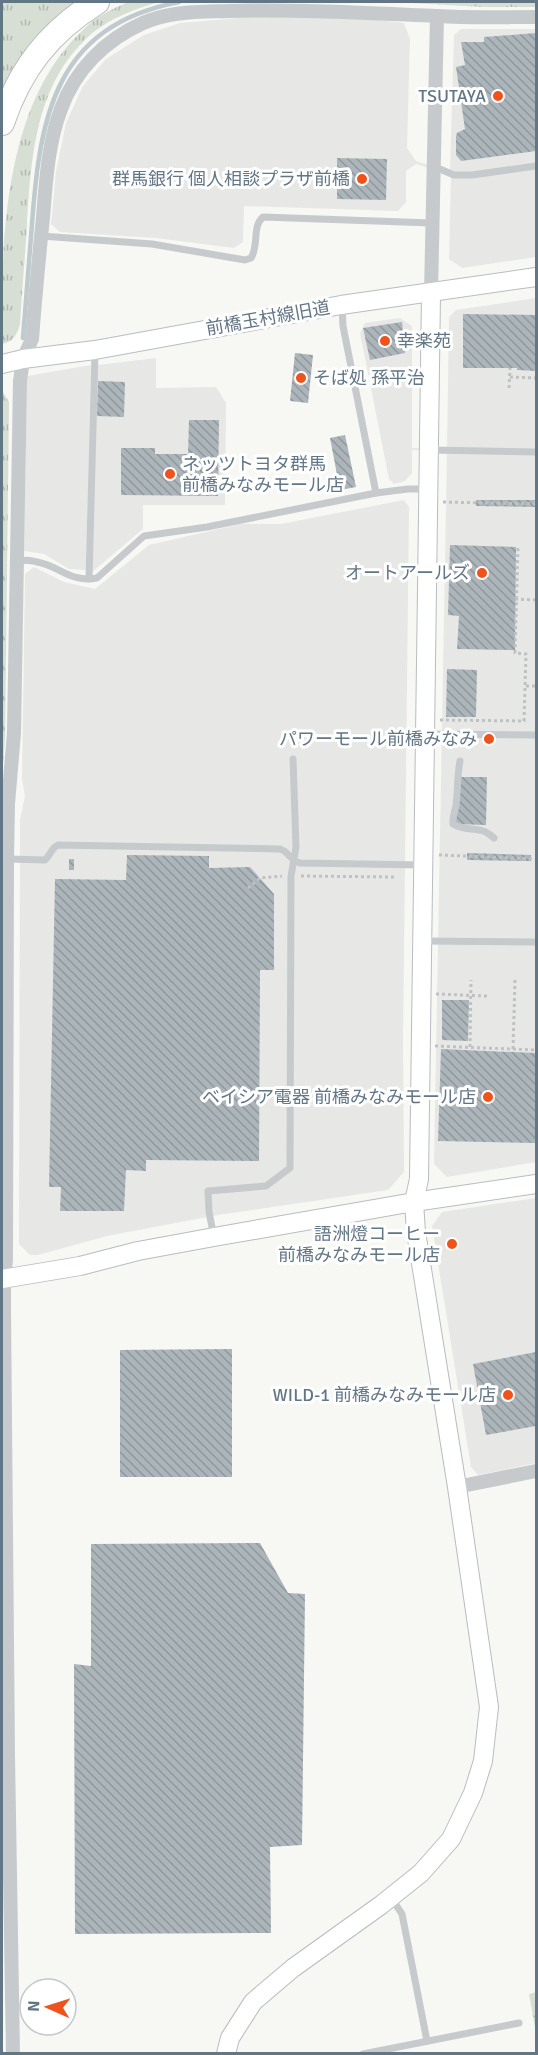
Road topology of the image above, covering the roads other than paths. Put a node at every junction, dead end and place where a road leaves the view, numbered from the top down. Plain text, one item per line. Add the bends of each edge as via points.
1 (97, 2) edge
2 (264, 6) edge
3 (437, 16) junction
4 (537, 17) edge
5 (2, 123) edge
6 (537, 166) edge
7 (435, 167) junction
8 (432, 223) junction
9 (41, 236) junction
10 (537, 277) edge
11 (430, 293) junction
12 (341, 305) junction
13 (95, 350) junction
14 (23, 359) junction
15 (2, 364) edge
16 (429, 449) junction
17 (537, 452) edge
18 (376, 494) junction
19 (435, 495) junction
20 (17, 560) junction
21 (89, 579) junction
22 (425, 734) junction
23 (537, 735) edge
24 (293, 759) dead end
25 (460, 761) dead end
26 (5, 805) edge
27 (494, 838) dead end
28 (7, 859) junction
29 (294, 860) junction
30 (430, 860) junction
31 (422, 941) junction
32 (537, 942) edge
33 (537, 1184) edge
34 (414, 1202) junction
35 (214, 1237) junction
36 (3, 1278) edge
37 (537, 1471) edge
38 (458, 1487) junction
39 (5, 1757) edge
40 (391, 1898) junction
41 (519, 2024) dead end
42 (427, 2041) junction
43 (14, 2054) edge
44 (226, 2054) edge
45 (363, 2054) edge

1 - 5 highway via 64,24 46,43 14,91
2 - 3 street
2 - 9 street via 171,14 144,22 93,57 81,70 61,109 49,162
3 - 4 street
3 - 7 street
6 - 7 lane via 454,175
7 - 8 street
8 - 9 lane via 263,218 258,222 255,252 244,260 152,244
8 - 11 street
9 - 14 street via 32,339
10 - 11 street, 前橋玉村線旧道
11 - 12 street, 前橋玉村線旧道
11 - 16 street
12 - 13 street, 前橋玉村線旧道
12 - 18 lane
13 - 14 street, 前橋玉村線旧道
13 - 21 lane
14 - 15 street, 前橋玉村線旧道
14 - 20 street
16 - 17 lane
16 - 19 street
18 - 19 lane via 408,489
18 - 21 lane via 144,536 97,578
19 - 22 street
20 - 21 lane via 38,562 69,576
20 - 26 street via 14,734
22 - 23 lane
22 - 30 street
24 - 29 lane
25 - 27 lane via 453,824 482,829
26 - 28 street
28 - 29 lane via 45,860 58,845 280,849
28 - 36 street
29 - 30 lane
29 - 35 lane via 290,1168 266,1186 208,1191
30 - 31 street
31 - 32 lane
31 - 34 street via 419,1179
33 - 34 street
34 - 35 street
34 - 38 street
35 - 36 street
36 - 39 street
37 - 38 street
38 - 40 street via 489,1707 483,1761 451,1839 421,1873
39 - 43 street
40 - 42 lane via 402,1914
40 - 44 street via 293,1968 253,2002 230,2038
41 - 42 lane
42 - 45 lane

